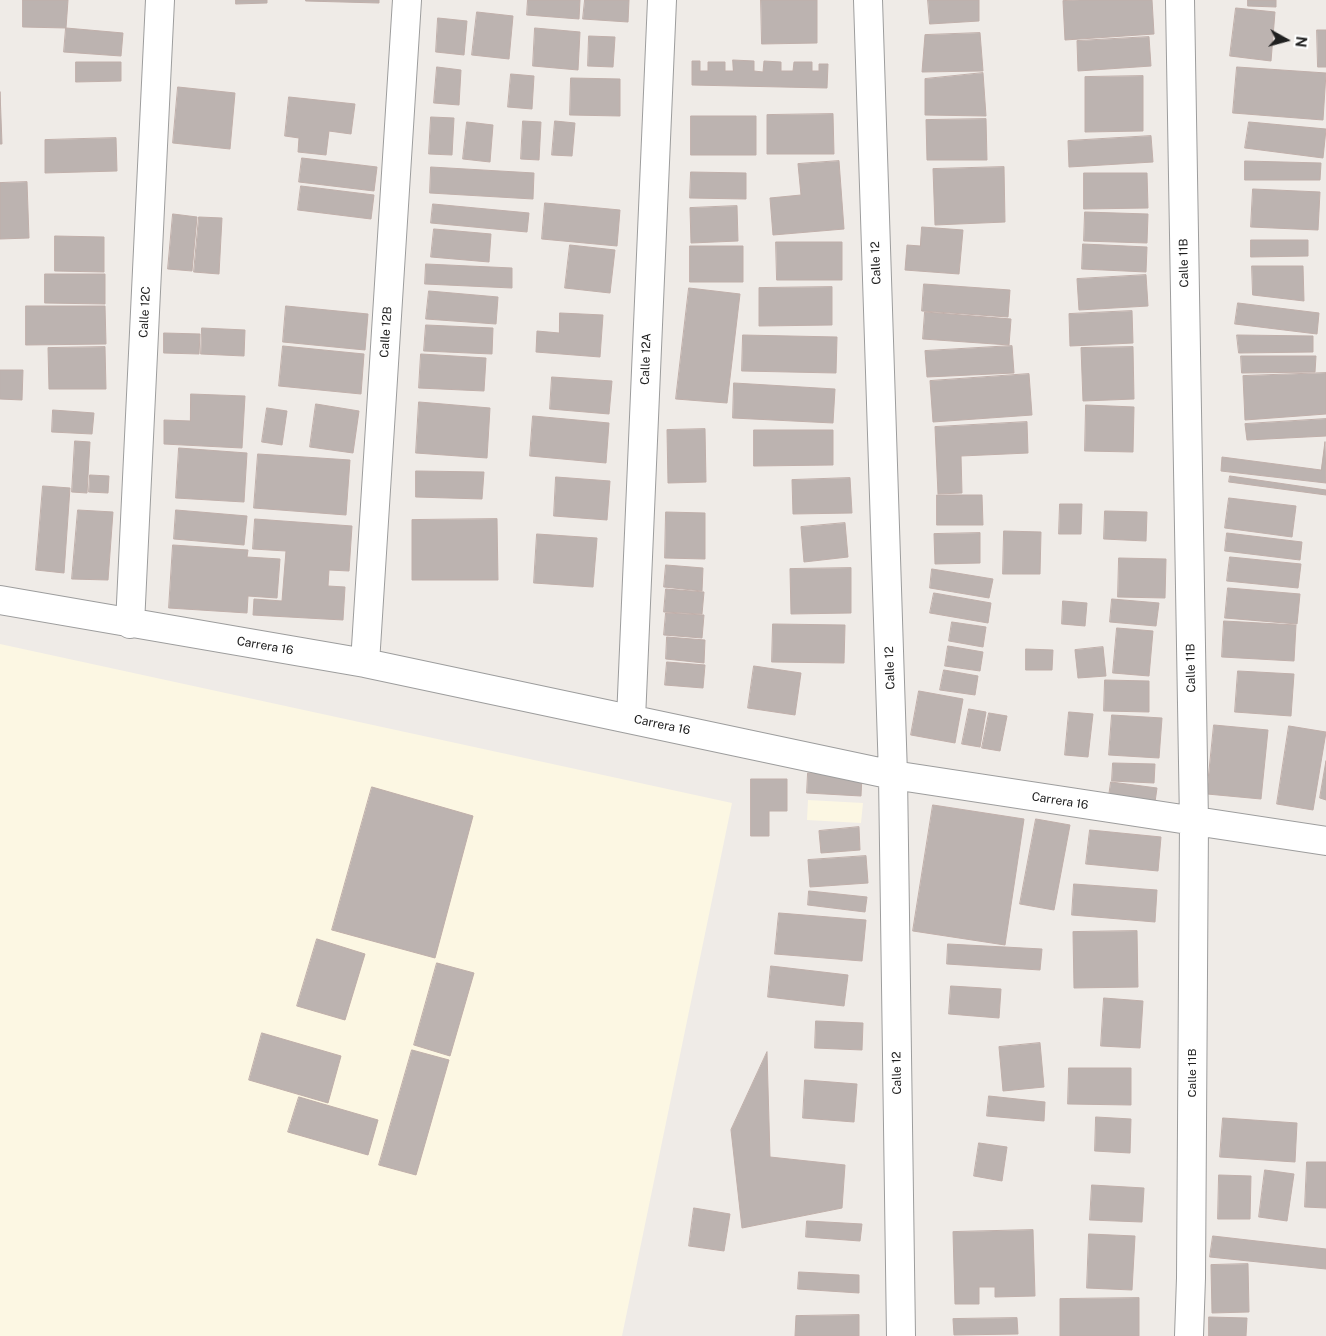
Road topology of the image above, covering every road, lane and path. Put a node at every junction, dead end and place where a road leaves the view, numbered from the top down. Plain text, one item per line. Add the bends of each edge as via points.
1 (160, 0) edge
2 (407, 0) edge
3 (662, 0) edge
4 (868, 0) edge
5 (1180, 0) edge
6 (0, 600) edge
7 (130, 624) junction
8 (365, 663) junction
9 (631, 719) junction
10 (893, 776) junction
11 (1194, 821) junction
12 (1326, 841) edge
13 (901, 1336) edge
14 (1189, 1336) edge

1 - 7 street, Calle 12C
2 - 8 street, Calle 12B
3 - 9 street, Calle 12A
4 - 10 street, Calle 12
5 - 11 street, Calle 11B
6 - 7 street, Carrera 16
7 - 8 street, Carrera 16
8 - 9 street, Carrera 16
9 - 10 street, Carrera 16
10 - 11 street, Carrera 16
10 - 13 street, Calle 12
11 - 12 street, Carrera 16
11 - 14 street, Calle 11B

